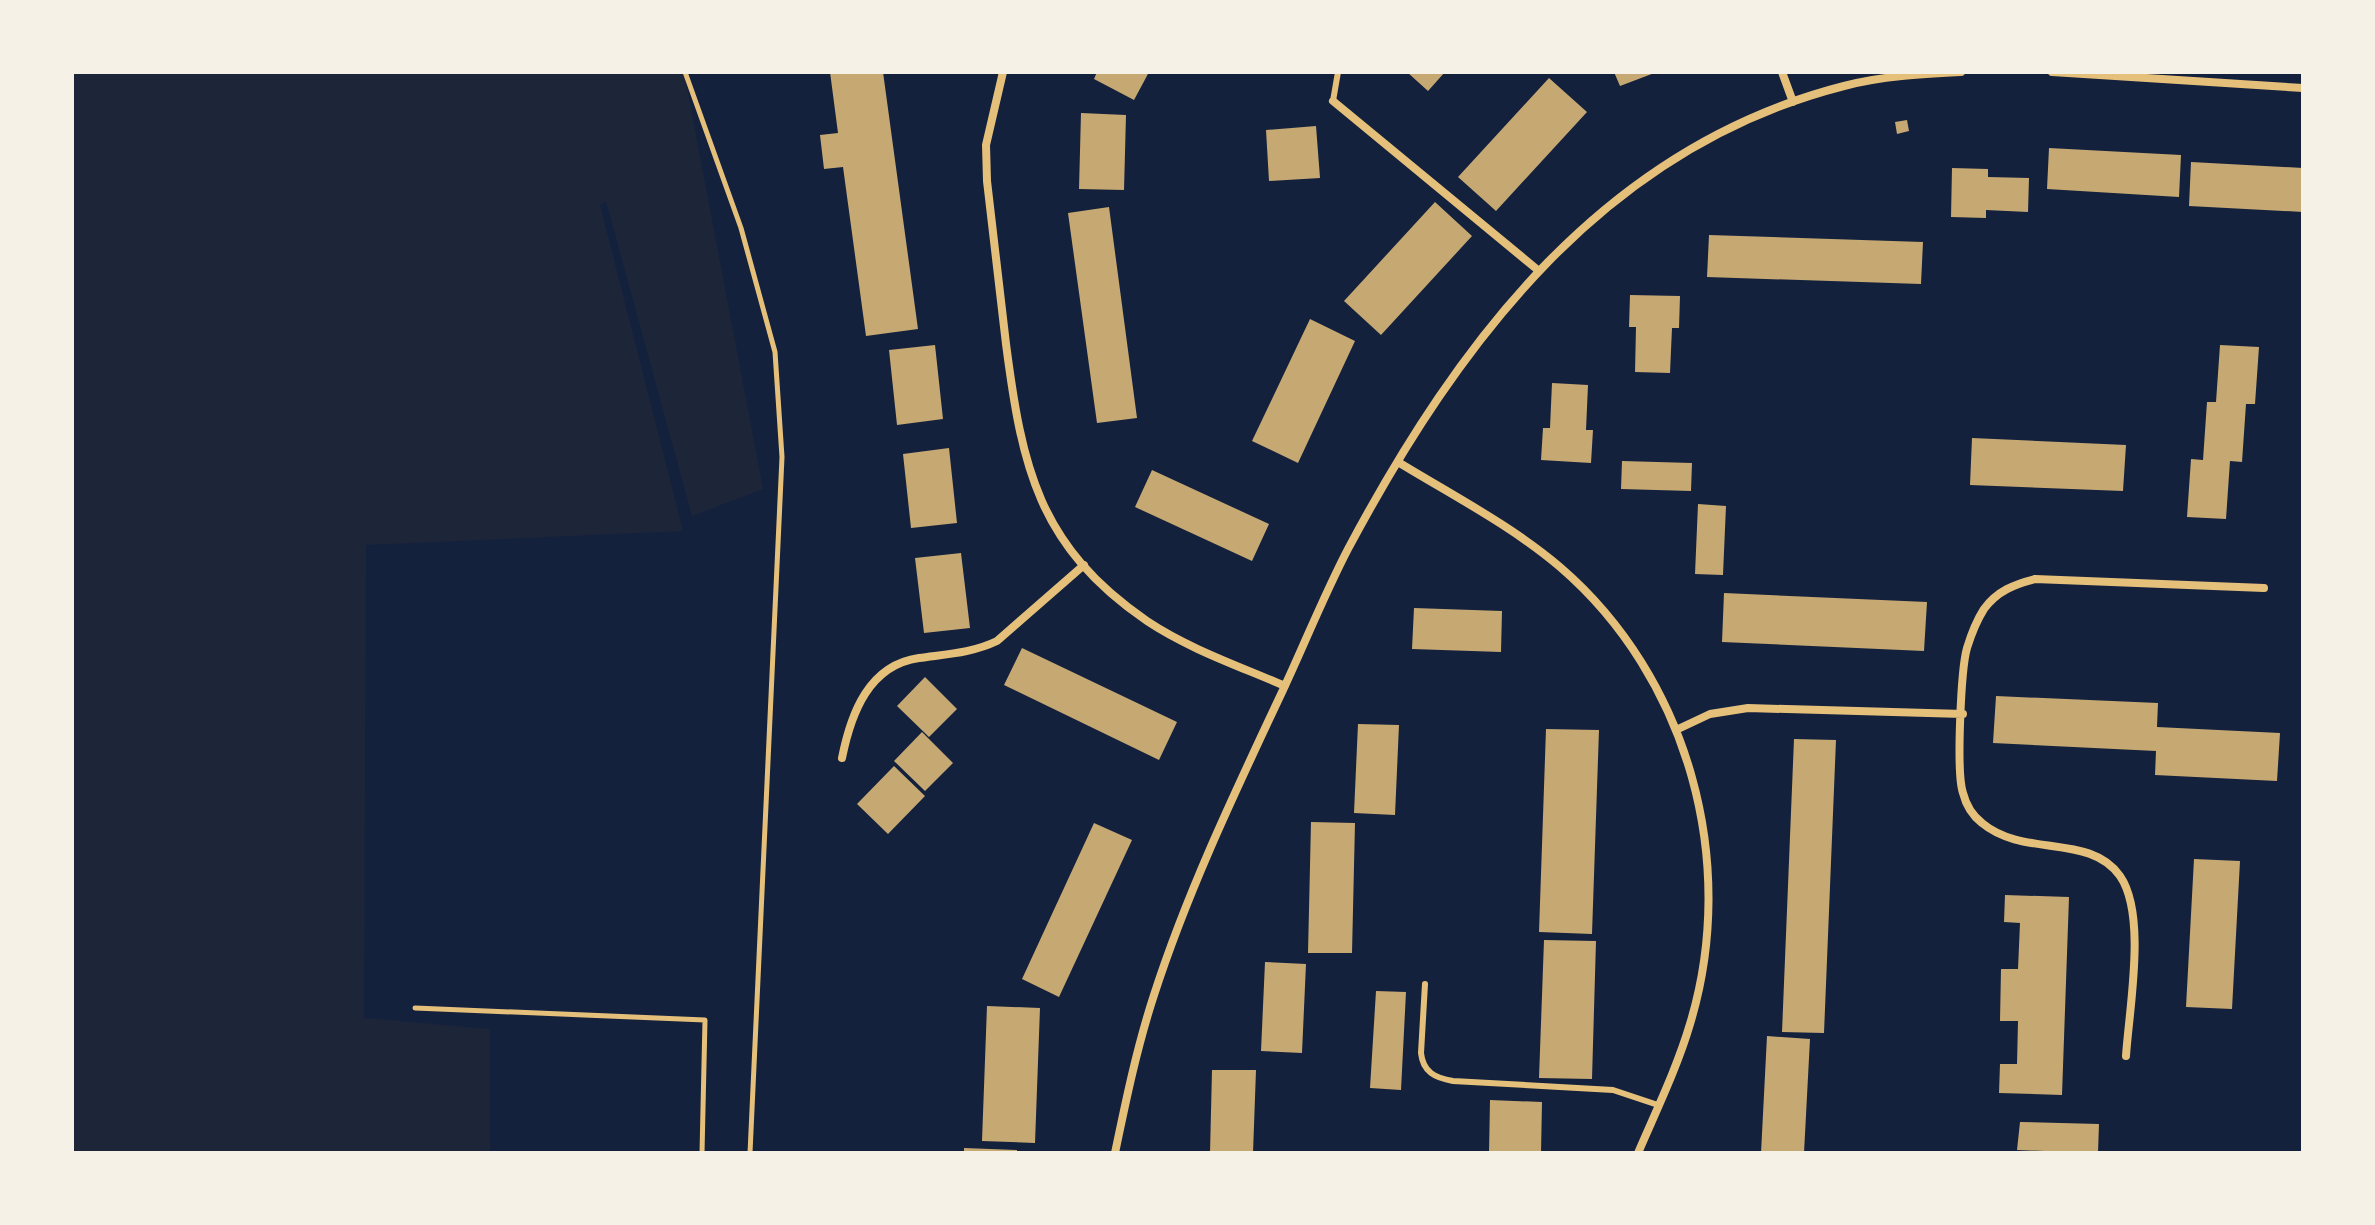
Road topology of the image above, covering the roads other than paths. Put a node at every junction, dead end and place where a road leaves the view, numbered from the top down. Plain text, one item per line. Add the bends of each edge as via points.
1 (1003, 72) edge
2 (1338, 72) edge
3 (1782, 72) edge
4 (1961, 72) edge
5 (2052, 72) edge
6 (2109, 73) edge
7 (2303, 88) edge
8 (1333, 101) joint
9 (1793, 102) junction
10 (1539, 271) junction
11 (1398, 462) junction
12 (1084, 565) junction
13 (2264, 588) dead end
14 (1285, 686) junction
15 (1963, 714) junction
16 (1676, 730) junction
17 (842, 758) dead end
18 (1425, 984) dead end
19 (2126, 1056) dead end
20 (1658, 1105) junction
21 (1115, 1153) edge
22 (1638, 1153) edge

1 - 12 street via 986,145 987,181 1017,419 1042,504
2 - 8 lane
3 - 9 street
4 - 9 street via 1847,85
5 - 6 street
6 - 7 street
8 - 10 street
9 - 10 street via 1731,128 1630,188 1570,236
10 - 11 street via 1463,364
11 - 14 street via 1346,554
11 - 16 street via 1559,566 1638,658
12 - 14 street via 1149,622
12 - 17 street via 997,641 887,669 855,712
13 - 15 street via 2056,578 2015,584 1985,608 1974,630 1966,651
14 - 21 street via 1196,882 1153,995
15 - 16 street via 1748,708 1710,714
15 - 19 street via 1962,791 1980,822 2018,843 2097,856 2121,877 2134,924
16 - 20 street via 1704,824 1708,914 1694,1011
18 - 20 lane via 1421,1053 1432,1075 1453,1081 1613,1090
20 - 22 street

